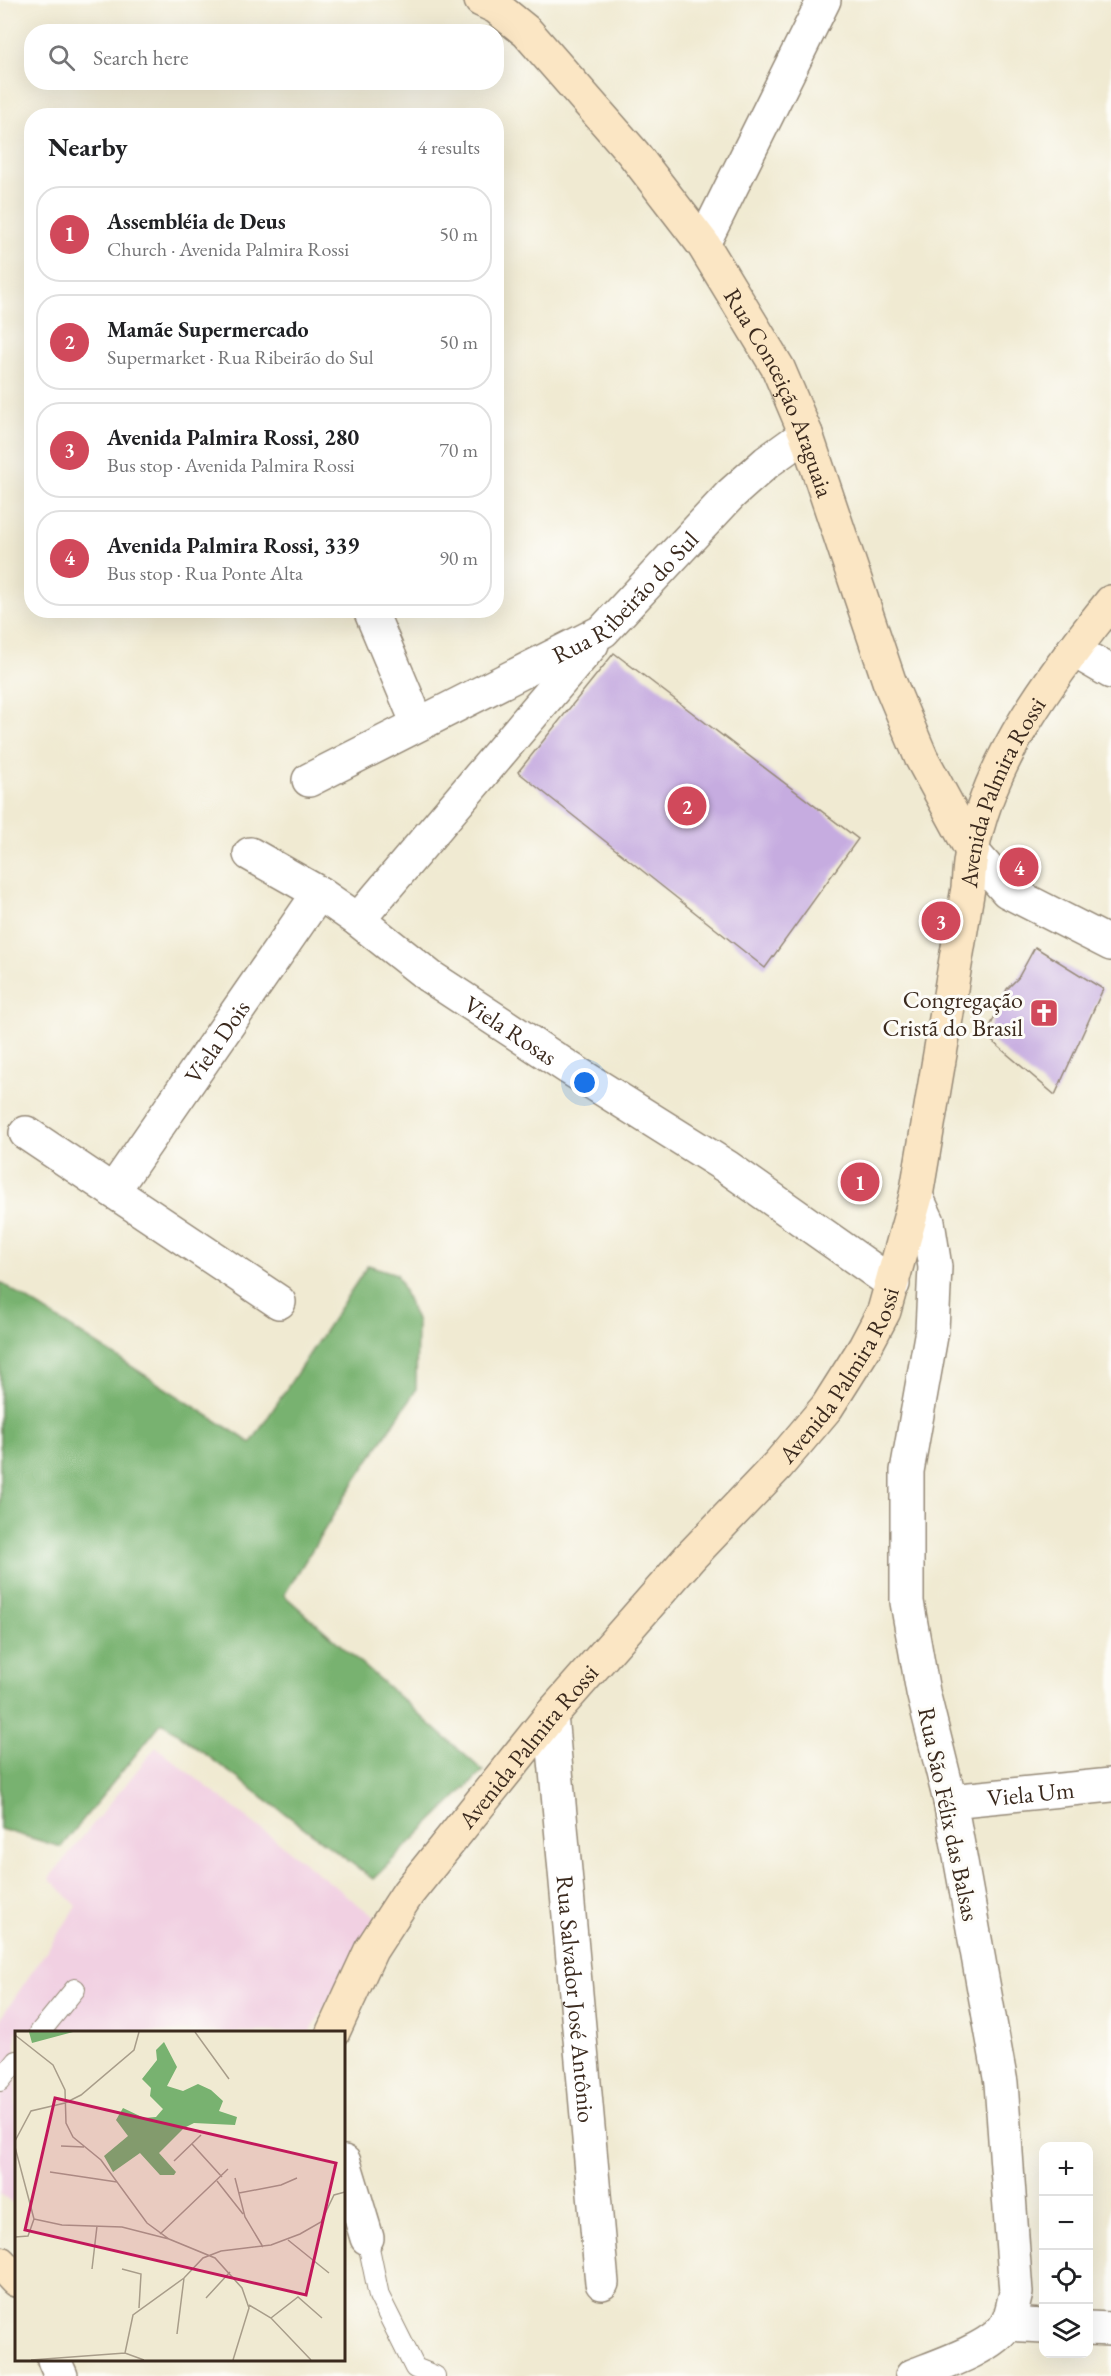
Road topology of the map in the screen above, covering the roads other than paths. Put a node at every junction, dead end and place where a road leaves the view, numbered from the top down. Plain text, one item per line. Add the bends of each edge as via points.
1 (481, 0) edge
2 (824, 0) edge
3 (703, 244) junction
4 (806, 434) junction
5 (1111, 602) edge
6 (373, 618) edge
7 (603, 632) junction
8 (1073, 650) junction
9 (1111, 672) edge
10 (418, 724) junction
11 (309, 780) dead end
12 (972, 851) junction
13 (250, 854) dead end
14 (319, 894) junction
15 (358, 920) junction
16 (1111, 944) edge
17 (26, 1133) dead end
18 (113, 1191) junction
19 (916, 1196) junction
20 (893, 1284) junction
21 (279, 1302) dead end
22 (551, 1715) junction
23 (1111, 1785) edge
24 (950, 1801) junction
25 (75, 1989) dead end
26 (338, 2026) edge
27 (41, 2031) edge
28 (15, 2062) edge
29 (0, 2081) edge
30 (345, 2168) edge
31 (355, 2229) edge
32 (0, 2263) edge
33 (15, 2279) edge
34 (602, 2283) dead end
35 (15, 2286) edge
36 (0, 2291) edge
37 (1007, 2324) junction
38 (1039, 2326) edge
39 (1093, 2328) edge
40 (1111, 2329) edge
41 (54, 2361) edge
42 (61, 2376) edge
43 (435, 2376) edge
44 (912, 2376) edge

1 - 3 main road, Rua Conceição Araguaia via 527,32 633,153
2 - 3 street
3 - 4 main road, Rua Conceição Araguaia via 778,368
4 - 7 street, Rua Ribeirão do Sul via 732,494
4 - 12 main road, Rua Conceição Araguaia via 889,681 921,757
5 - 8 main road, Avenida Palmira Rossi
6 - 10 street
7 - 10 street, Rua Ribeirão do Sul
7 - 15 street
8 - 9 street
8 - 12 main road, Avenida Palmira Rossi via 1013,743 988,793
10 - 11 street, Rua Ribeirão do Sul
12 - 16 street via 1007,891
12 - 19 main road, Avenida Palmira Rossi
13 - 14 street, Viela Rosas
14 - 15 street, Viela Rosas
14 - 18 street, Viela Dois
15 - 20 street, Viela Rosas via 429,976 727,1167
17 - 18 street
18 - 21 street
19 - 20 main road, Avenida Palmira Rossi
19 - 24 street, Rua São Félix das Balsas via 928,1221 935,1267 932,1330 907,1471 907,1602 922,1692
20 - 22 main road, Avenida Palmira Rossi via 884,1311 827,1407
22 - 26 main road, Avenida Palmira Rossi via 408,1893 371,1950
22 - 34 street, Rua Salvador José Antônio
23 - 24 street, Viela Um
24 - 37 street, Rua São Félix das Balsas via 1001,2084 1016,2293
25 - 27 lane
28 - 29 lane
30 - 31 street
31 - 43 lane via 379,2296 415,2368
32 - 33 main road
35 - 36 main road
37 - 38 street
37 - 44 street via 996,2336 965,2354
39 - 40 street
41 - 42 street

